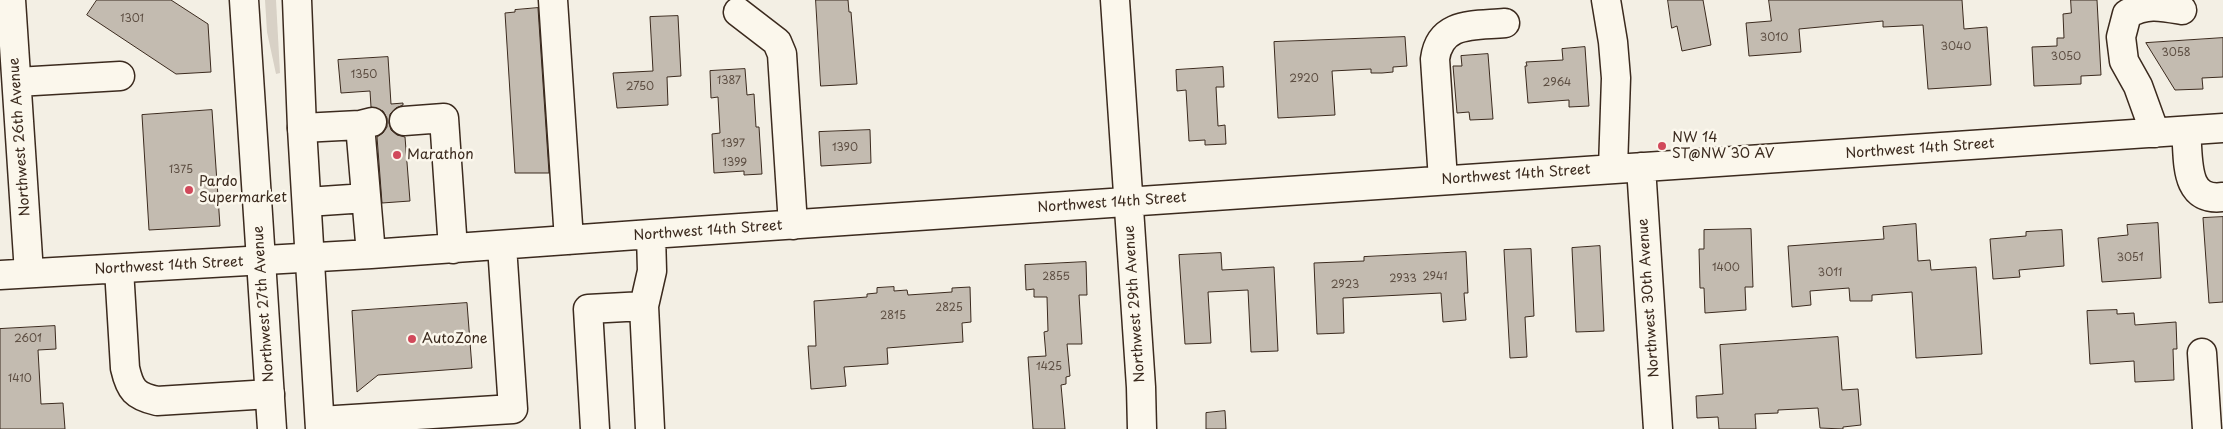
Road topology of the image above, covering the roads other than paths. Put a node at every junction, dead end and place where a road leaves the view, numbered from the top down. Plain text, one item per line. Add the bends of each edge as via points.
1 (11, 0) edge
2 (244, 0) edge
3 (297, 0) edge
4 (553, 0) edge
5 (1115, 0) edge
6 (1606, 0) edge
7 (2182, 10) dead end
8 (738, 12) dead end
9 (1505, 23) dead end
10 (120, 76) dead end
11 (17, 82) junction
12 (404, 121) dead end
13 (302, 128) junction
14 (2223, 128) edge
15 (2186, 131) junction
16 (2155, 133) junction
17 (1641, 167) junction
18 (1613, 168) junction
19 (1443, 180) junction
20 (2223, 197) edge
21 (366, 198) junction
22 (307, 202) junction
23 (1128, 202) junction
24 (793, 225) junction
25 (651, 234) junction
26 (569, 240) junction
27 (502, 246) junction
28 (453, 249) junction
29 (371, 254) junction
30 (310, 258) junction
31 (261, 261) junction
32 (119, 269) junction
33 (29, 273) junction
34 (0, 275) edge
35 (644, 306) junction
36 (2202, 353) dead end
37 (270, 394) junction
38 (320, 425) edge
39 (272, 429) edge
40 (595, 429) edge
41 (650, 429) edge
42 (1142, 429) edge
43 (1658, 429) edge
44 (2207, 429) edge

1 - 11 main road, Northwest 26th Avenue
2 - 31 main road, Northwest 27th Avenue
3 - 13 main road
4 - 26 main road
5 - 23 main road, Northwest 29th Avenue
6 - 18 main road via 1616,78
7 - 16 main road via 2165,6 2141,7 2127,14 2121,38 2124,61 2138,86
8 - 24 main road via 776,42 782,54
9 - 19 main road via 1455,29 1440,41 1435,59
10 - 11 main road
11 - 33 main road, Northwest 26th Avenue
12 - 28 main road via 444,118
13 - 21 main road via 366,124
13 - 22 main road
14 - 15 main road, Northwest 14th Street
15 - 16 main road, Northwest 14th Street
15 - 20 main road via 2191,183 2200,194 2212,199
16 - 17 main road, Northwest 14th Street
17 - 18 main road, Northwest 14th Street
17 - 43 main road, Northwest 30th Avenue
18 - 19 main road, Northwest 14th Street
19 - 23 main road, Northwest 14th Street
21 - 22 main road
21 - 29 main road
22 - 30 main road
23 - 24 main road, Northwest 14th Street
23 - 42 main road, Northwest 29th Avenue
24 - 25 main road, Northwest 14th Street
25 - 26 main road, Northwest 14th Street
25 - 35 main road via 652,272
26 - 27 main road, Northwest 14th Street
27 - 28 main road, Northwest 14th Street
27 - 38 main road via 513,409
28 - 29 main road, Northwest 14th Street
29 - 30 main road, Northwest 14th Street
30 - 31 main road, Northwest 14th Street
30 - 38 main road
31 - 32 main road, Northwest 14th Street
31 - 37 main road, Northwest 27th Avenue
32 - 33 main road, Northwest 14th Street
32 - 37 main road via 125,368 128,384 141,398 157,401
33 - 34 main road, Northwest 14th Street
35 - 40 main road via 588,309
35 - 41 main road
36 - 44 main road
37 - 39 main road, Northwest 27th Avenue

